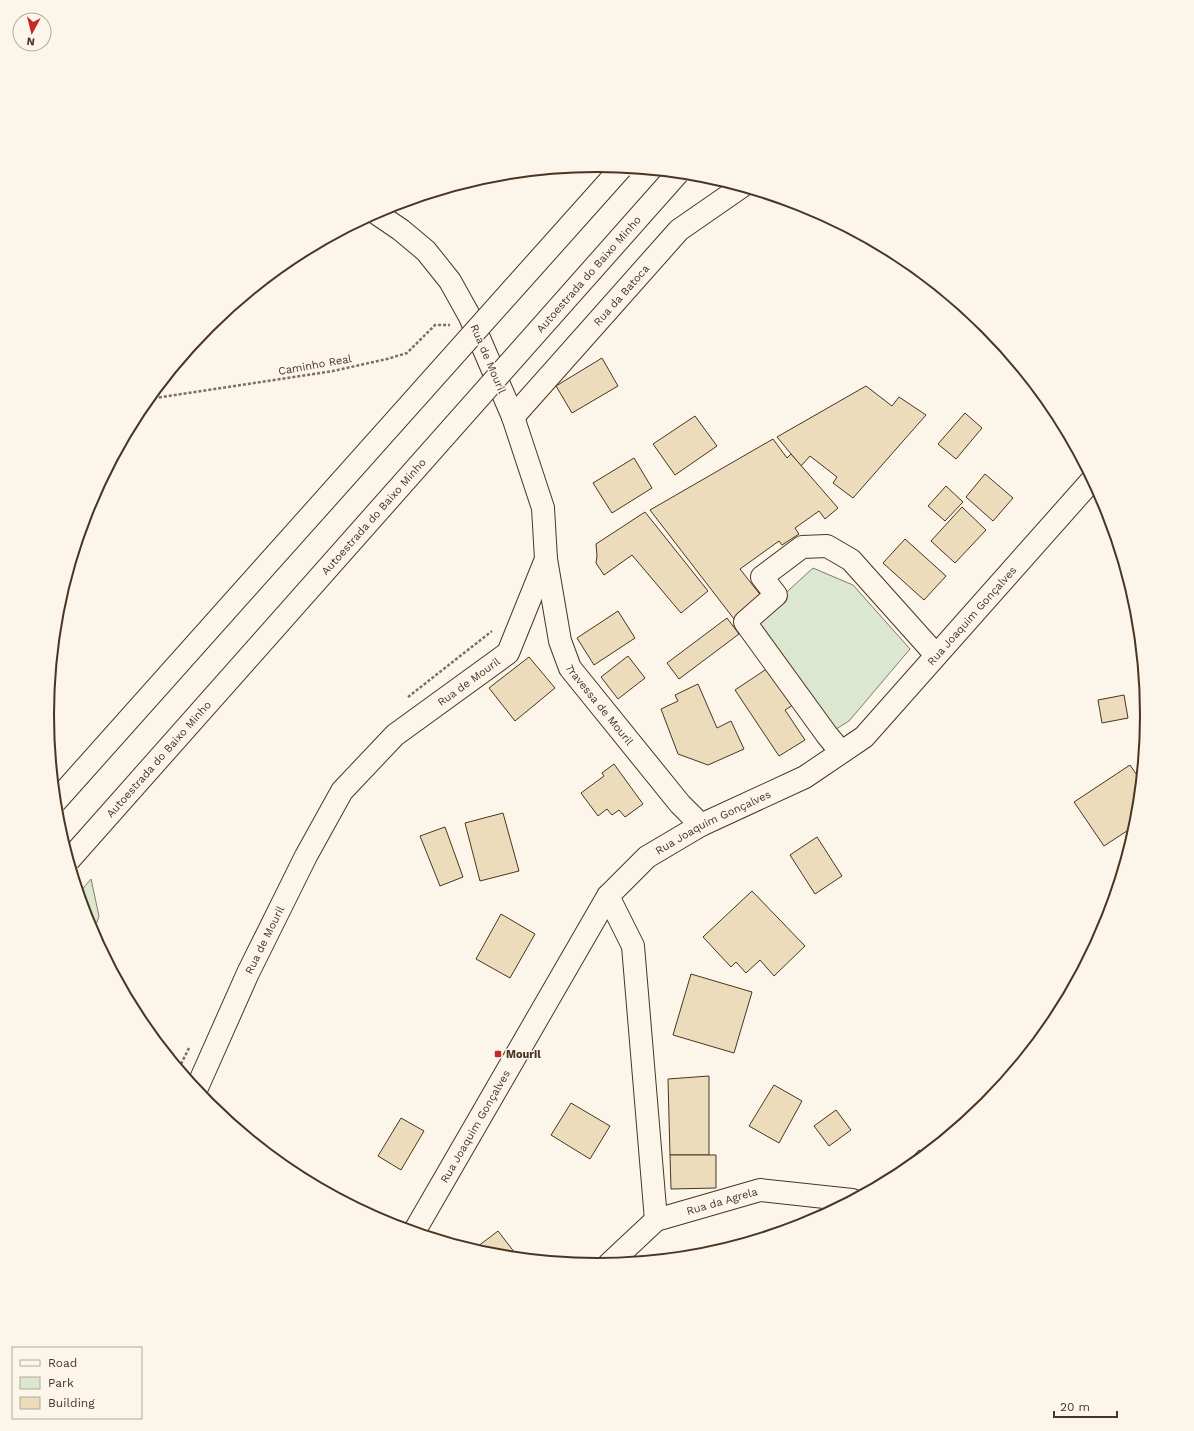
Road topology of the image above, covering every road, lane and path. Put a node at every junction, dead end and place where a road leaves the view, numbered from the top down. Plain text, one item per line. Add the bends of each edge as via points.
1 (616, 173) edge
2 (674, 178) edge
3 (736, 191) edge
4 (382, 217) edge
5 (470, 317) junction
6 (157, 398) edge
7 (513, 417) junction
8 (1088, 484) edge
9 (546, 559) junction
10 (936, 655) junction
11 (841, 752) junction
12 (61, 797) edge
13 (701, 825) junction
14 (73, 856) edge
15 (608, 896) junction
16 (199, 1084) edge
17 (844, 1199) edge
18 (656, 1220) junction
19 (416, 1228) edge
20 (615, 1257) edge

1 - 12 main road, bridge
2 - 14 main road, Autoestrada do Baixo Minho, bridge
3 - 7 main road, Rua da Batoca via 679,230
4 - 5 main road, Rua de Mouril via 426,251 450,281
5 - 6 path, Caminho Real via 455,325 435,325 407,354 318,373
5 - 7 main road, Rua de Mouril
7 - 9 main road, Rua de Mouril via 543,508
8 - 10 main road, Rua Joaquim Gonçalves
9 - 13 main road, Travessa de Mouril via 560,641 570,668 680,804
9 - 16 main road, Rua de Mouril via 508,653 395,735 342,791 306,856 248,973
10 - 11 main road, Rua Joaquim Gonçalves via 864,737
10 - 11 main road via 851,560 827,546 802,547 762,577 776,595 745,622
11 - 13 main road, Rua Joaquim Gonçalves via 805,777
13 - 15 main road, Rua Joaquim Gonçalves via 647,857
15 - 18 main road via 633,946
15 - 19 main road, Rua Joaquim Gonçalves
17 - 18 main road, Rua da Agrela via 760,1190
18 - 20 main road, Rua da Agrela

